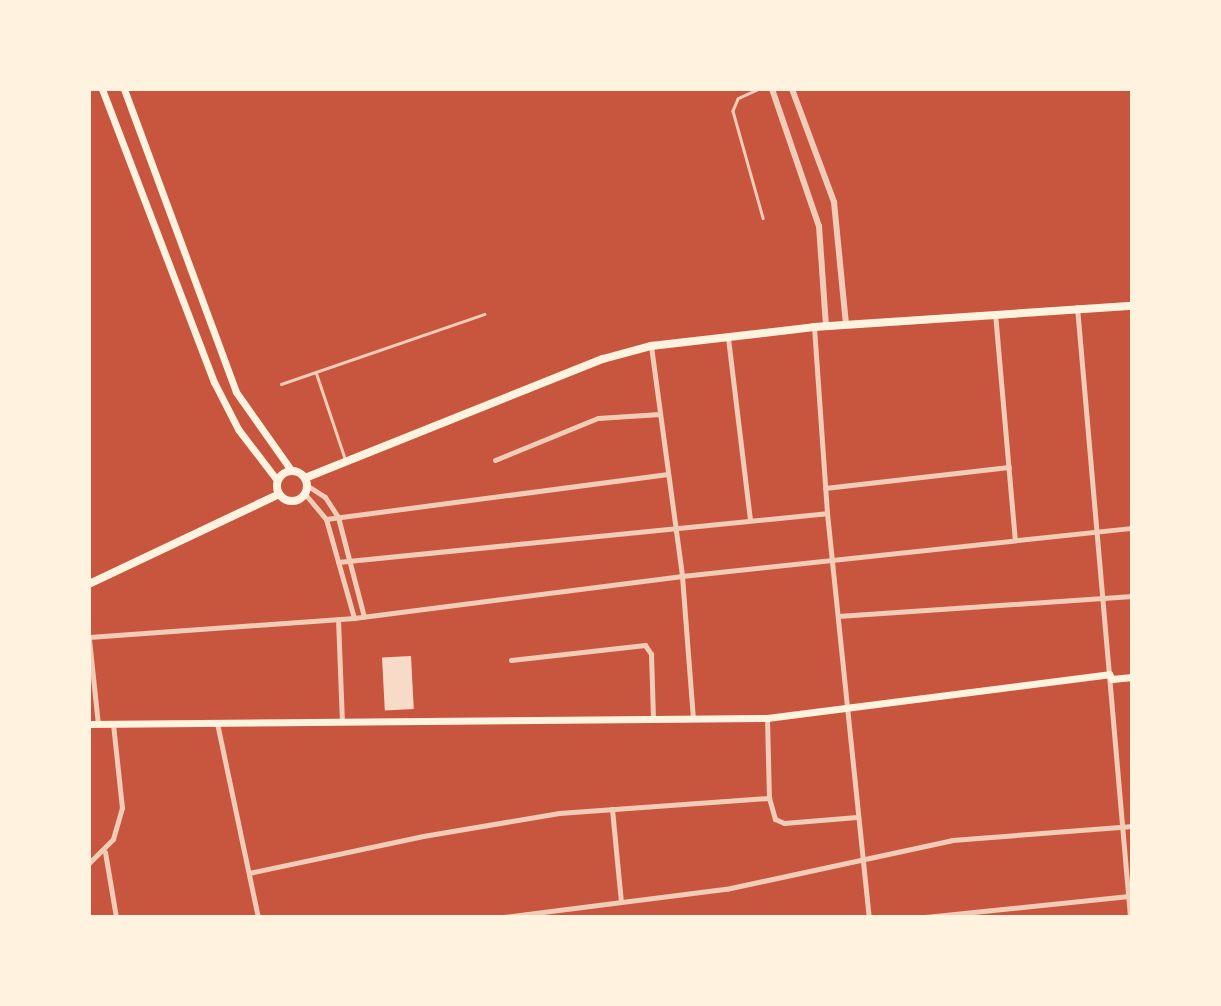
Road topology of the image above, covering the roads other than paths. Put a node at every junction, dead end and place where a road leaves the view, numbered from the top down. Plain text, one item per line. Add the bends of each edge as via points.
1 (102, 89) edge
2 (124, 89) edge
3 (758, 89) edge
4 (772, 89) edge
5 (792, 89) edge
6 (763, 218) dead end
7 (1132, 306) edge
8 (1077, 307) junction
9 (995, 313) junction
10 (484, 314) dead end
11 (846, 325) junction
12 (825, 326) junction
13 (814, 327) junction
14 (728, 338) junction
15 (651, 346) junction
16 (316, 372) junction
17 (281, 384) dead end
18 (660, 414) junction
19 (495, 460) dead end
20 (346, 461) junction
21 (1009, 467) junction
22 (291, 470) junction
23 (668, 474) junction
24 (277, 480) junction
25 (306, 486) junction
26 (825, 488) junction
27 (279, 494) junction
28 (827, 513) junction
29 (338, 517) junction
30 (326, 519) junction
31 (750, 519) junction
32 (675, 527) junction
33 (1132, 528) edge
34 (1097, 531) junction
35 (1015, 540) junction
36 (351, 559) junction
37 (832, 560) junction
38 (338, 562) junction
39 (682, 576) junction
40 (89, 584) edge
41 (1132, 596) edge
42 (1103, 599) junction
43 (838, 615) junction
44 (365, 617) junction
45 (354, 618) junction
46 (338, 619) junction
47 (89, 638) edge
48 (512, 660) dead end
49 (1109, 674) junction
50 (1132, 677) edge
51 (847, 708) junction
52 (767, 718) junction
53 (653, 719) junction
54 (693, 719) junction
55 (342, 722) junction
56 (218, 723) junction
57 (93, 724) edge
58 (113, 724) junction
59 (769, 798) junction
60 (612, 809) junction
61 (857, 817) junction
62 (1132, 825) edge
63 (1122, 827) junction
64 (105, 852) junction
65 (89, 863) edge
66 (861, 863) junction
67 (249, 873) junction
68 (1130, 896) edge
69 (621, 902) junction
70 (116, 917) edge
71 (258, 917) edge
72 (503, 917) edge
73 (869, 917) edge
74 (925, 917) edge
75 (1130, 917) edge

1 - 24 main road via 214,382 238,429
2 - 22 main road via 236,392
3 - 6 lane via 738,99 733,111
4 - 12 street via 819,226
5 - 11 street via 834,202
7 - 8 main road
8 - 9 main road
8 - 34 street
9 - 11 main road
9 - 21 street
10 - 16 lane
11 - 12 main road
12 - 13 main road
13 - 14 main road
13 - 26 street
14 - 15 main road
14 - 31 street
15 - 18 street
15 - 20 main road via 603,359
16 - 17 lane
16 - 20 lane
18 - 19 street via 598,418
18 - 23 street
20 - 25 main road
21 - 26 street
21 - 35 street
22 - 24 main road
22 - 25 main road
23 - 29 street
23 - 32 street
24 - 27 main road
25 - 27 main road via 292,501
25 - 29 street via 325,497
25 - 30 street
26 - 28 street
27 - 40 main road
28 - 31 street
28 - 37 street
29 - 30 street
29 - 36 street
30 - 38 street
31 - 32 street
32 - 36 street
32 - 39 street
33 - 34 street
34 - 35 street
34 - 42 street
35 - 37 street
36 - 38 street
36 - 44 street
37 - 39 street
37 - 43 street
38 - 45 street
39 - 44 street
39 - 54 street
41 - 42 street
42 - 43 street
42 - 49 street
43 - 51 street
44 - 45 street
45 - 46 street
46 - 47 street
46 - 55 street
47 - 57 street
48 - 53 street via 633,645 650,647
49 - 50 main road via 1112,679
49 - 51 main road
49 - 63 street
51 - 52 main road
51 - 61 street
52 - 54 main road
52 - 59 street
53 - 54 main road
53 - 55 main road
55 - 56 main road
56 - 58 main road
56 - 67 street
57 - 58 main road
58 - 64 street via 122,808
59 - 60 street
59 - 61 street via 771,813 784,823
60 - 67 street via 469,827
60 - 69 street
61 - 66 street
62 - 63 street
63 - 66 street via 952,840
63 - 68 street
64 - 65 street
64 - 70 street
66 - 69 street via 726,889
66 - 73 street
67 - 71 street
68 - 74 street
68 - 75 street
69 - 72 street

